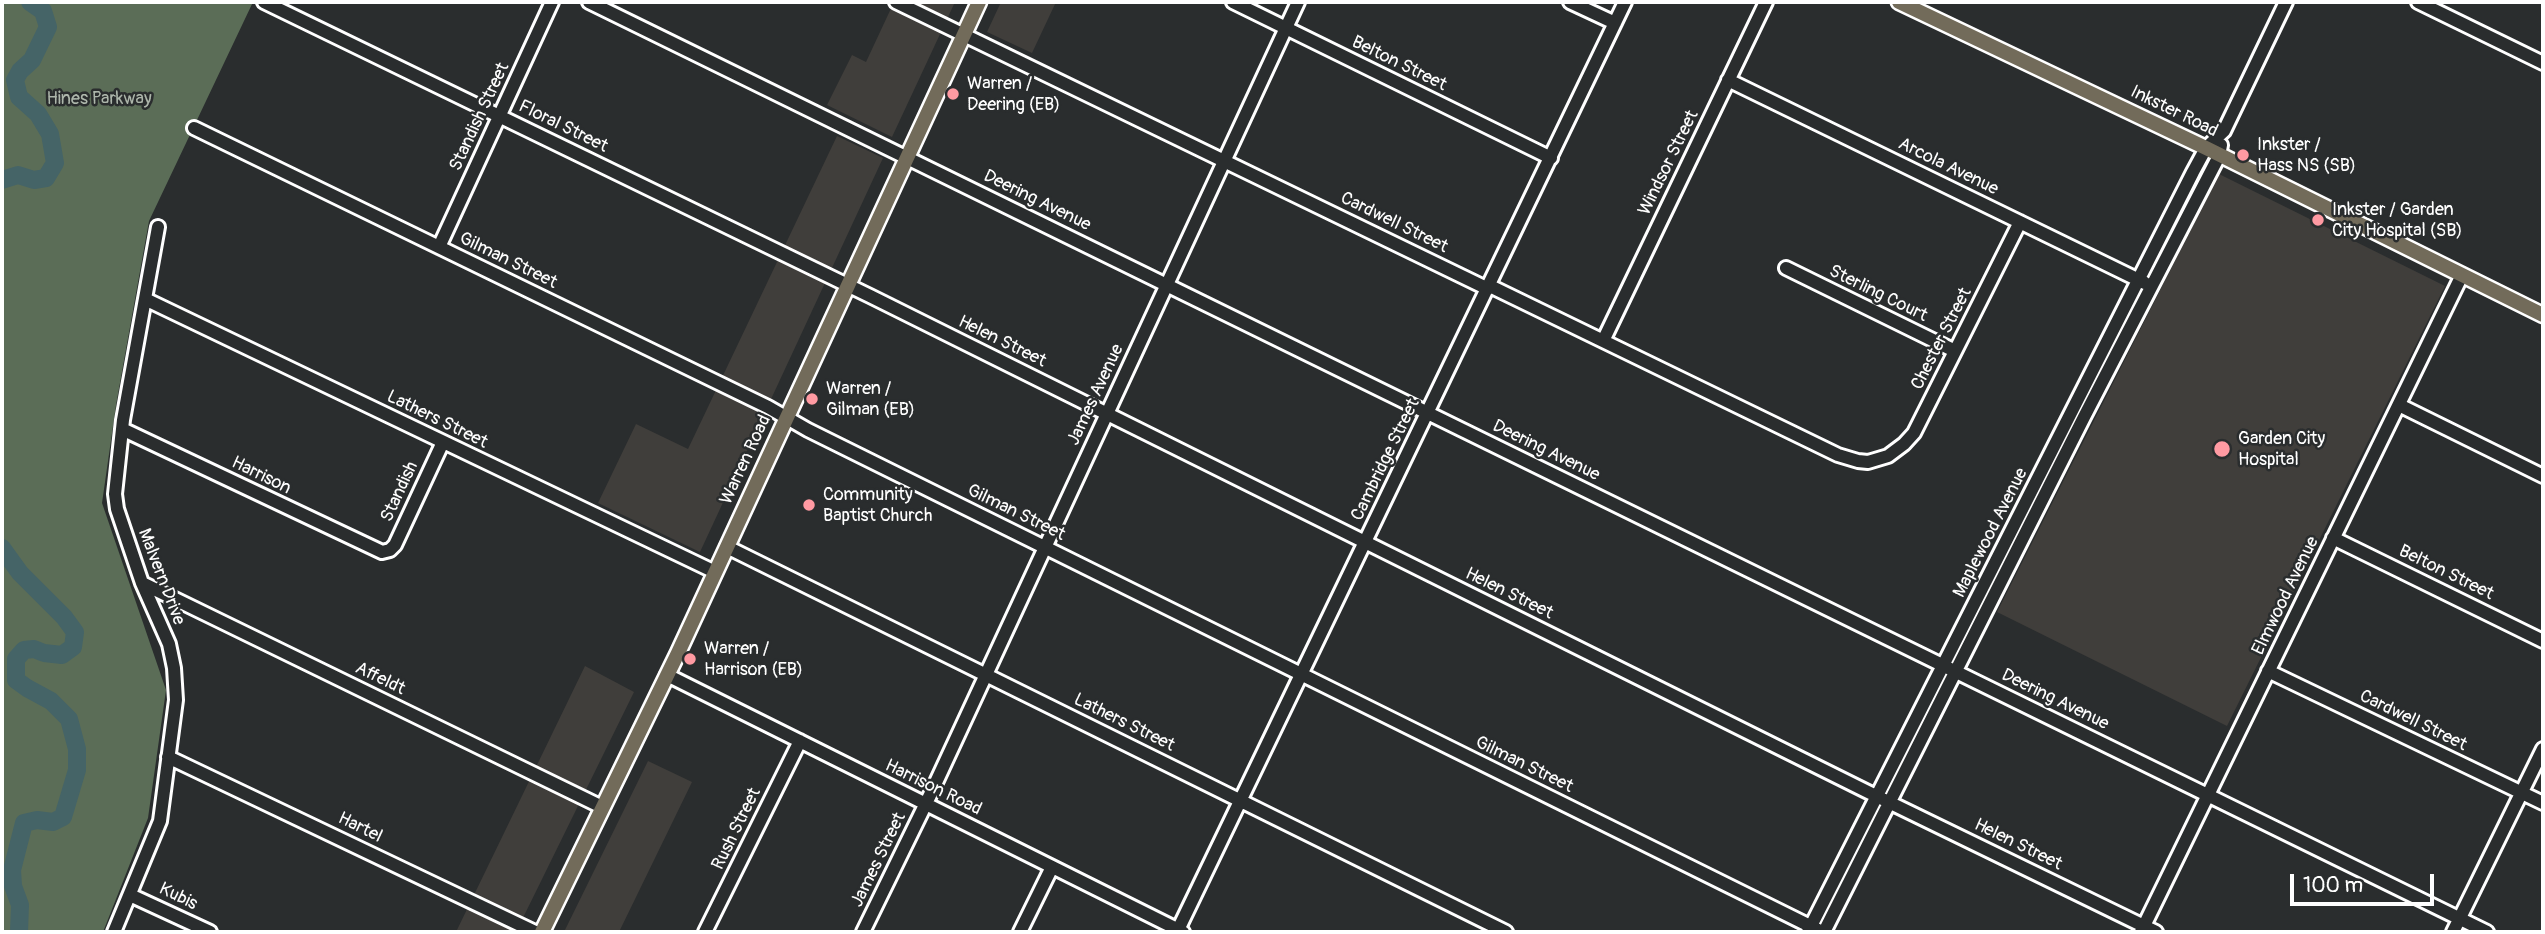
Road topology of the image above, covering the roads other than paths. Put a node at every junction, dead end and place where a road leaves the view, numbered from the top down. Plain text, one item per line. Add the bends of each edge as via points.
1 (264, 2) edge
2 (552, 2) edge
3 (589, 2) edge
4 (896, 2) edge
5 (979, 2) edge
6 (1233, 2) edge
7 (1298, 2) edge
8 (1570, 2) edge
9 (1625, 2) edge
10 (1766, 2) edge
11 (1899, 2) edge
12 (2287, 2) edge
13 (2418, 2) edge
14 (1615, 23) junction
15 (1286, 28) junction
16 (964, 35) junction
17 (2543, 63) edge
18 (1728, 80) junction
19 (500, 116) junction
20 (194, 128) dead end
21 (2224, 131) junction
22 (2206, 148) junction
23 (2219, 156) junction
24 (907, 157) junction
25 (1551, 158) junction
26 (1224, 160) junction
27 (2020, 222) junction
28 (158, 227) dead end
29 (439, 247) junction
30 (1786, 268) dead end
31 (2462, 275) junction
32 (2139, 280) junction
33 (1167, 284) junction
34 (848, 285) junction
35 (2152, 286) junction
36 (1488, 287) junction
37 (145, 299) junction
38 (2543, 314) edge
39 (1603, 341) junction
40 (1955, 351) junction
41 (2399, 405) junction
42 (1428, 412) junction
43 (1107, 414) junction
44 (2078, 414) junction
45 (786, 419) junction
46 (122, 429) junction
47 (443, 443) junction
48 (1880, 459) joint
49 (2543, 476) edge
50 (2333, 538) junction
51 (1365, 542) junction
52 (2012, 546) junction
53 (727, 547) junction
54 (1045, 547) junction
55 (386, 552) joint
56 (715, 572) junction
57 (142, 583) junction
58 (2543, 641) edge
59 (1943, 666) junction
60 (1957, 671) junction
61 (2268, 671) junction
62 (986, 674) junction
63 (1302, 674) junction
64 (667, 676) junction
65 (800, 741) junction
66 (2543, 749) edge
67 (168, 757) junction
68 (2522, 792) junction
69 (2207, 794) junction
70 (1877, 796) junction
71 (1240, 801) junction
72 (1890, 802) junction
73 (2543, 803) edge
74 (926, 804) junction
75 (602, 807) junction
76 (1052, 867) junction
77 (130, 895) junction
78 (2459, 919) junction
79 (2142, 929) edge
80 (1180, 931) edge
81 (1816, 931) edge
82 (114, 932) edge
83 (210, 932) edge
84 (536, 932) edge
85 (542, 932) edge
86 (705, 932) edge
87 (863, 932) edge
88 (1020, 932) edge
89 (1506, 932) edge
90 (2156, 932) edge
91 (2453, 932) edge
92 (2487, 932) edge

1 - 19 street, Floral Street
2 - 19 street, Standish Street
3 - 24 street, Deering Avenue
4 - 16 street, Cardwell Street
5 - 16 main road, Warren Road
6 - 15 street, Belton Street
7 - 15 street, James Avenue
8 - 14 street
9 - 14 street, Cambridge Street
10 - 18 street, Windsor Street
11 - 22 main road, Inkster Road
12 - 21 street
13 - 17 street
14 - 25 street, Cambridge Street
15 - 25 street, Belton Street
15 - 26 street, James Avenue
16 - 24 main road, Warren Road
16 - 26 street, Cardwell Street
18 - 27 street, Arcola Avenue
18 - 39 street, Windsor Street
19 - 29 street, Standish Street
19 - 34 street, Floral Street
20 - 29 street, Gilman Street
21 - 22 street, Maplewood Avenue
21 - 23 street, Maplewood Avenue
22 - 23 main road, Inkster Road
22 - 32 street, Maplewood Avenue
23 - 31 main road, Inkster Road
23 - 35 street, Maplewood Avenue
24 - 33 street, Deering Avenue
24 - 34 main road, Warren Road
25 - 36 street, Cambridge Street
26 - 33 street, James Avenue
26 - 36 street, Cardwell Street
27 - 32 street, Arcola Avenue
27 - 40 street, Chester Street
28 - 37 street, Malvern Drive
29 - 45 street, Gilman Street
30 - 40 street, Sterling Court
31 - 38 main road, Inkster Road
31 - 41 street, Elmwood Avenue
32 - 35 street, Arcola Avenue
32 - 44 street, Maplewood Avenue
33 - 42 street, Deering Avenue
33 - 43 street, James Avenue
34 - 43 street, Helen Street
34 - 45 main road, Warren Road
35 - 44 street, Maplewood Avenue
36 - 39 street, Cardwell Street
36 - 42 street, Cambridge Street
37 - 46 street, Malvern Drive
37 - 47 street, Lathers Street
39 - 48 street, Cardwell Street via 1838,455 1858,461
40 - 48 street, Chester Street via 1914,433 1897,451
41 - 49 street
41 - 50 street, Elmwood Avenue
42 - 51 street, Cambridge Street
42 - 59 street, Deering Avenue
43 - 51 street, Helen Street
43 - 54 street, James Avenue
44 - 52 street, Maplewood Avenue
45 - 53 main road, Warren Road
45 - 54 street, Gilman Street
46 - 55 street, Harrison
46 - 57 street, Malvern Drive via 115,494
47 - 55 street, Standish via 395,545
47 - 56 street, Lathers Street
50 - 58 street, Belton Street
50 - 61 street, Elmwood Avenue
51 - 63 street, Cambridge Street
51 - 70 street, Helen Street
52 - 59 street, Maplewood Avenue
52 - 60 street, Maplewood Avenue
53 - 56 main road, Warren Road
53 - 62 street, Lathers Street
54 - 62 street, James Avenue
54 - 63 street, Gilman Street
56 - 64 main road, Warren Road
57 - 67 street, Malvern Drive via 174,668 176,700
57 - 75 street, Affeldt
59 - 60 street, Deering Avenue
59 - 70 street, Maplewood Avenue
60 - 69 street, Deering Avenue
60 - 72 street, Maplewood Avenue
61 - 68 street, Cardwell Street
61 - 69 street, Elmwood Avenue
62 - 71 street, Lathers Street
62 - 74 street, James Avenue
63 - 71 street, Cambridge Street
63 - 81 street, Gilman Street
64 - 65 street, Harrison Road
64 - 75 main road, Warren Road
65 - 74 street, Harrison Road
65 - 86 street, Rush Street
66 - 68 street
67 - 77 street, Malvern Drive via 160,821
67 - 84 street, Hartel
68 - 73 street, Cardwell Street
68 - 78 street
69 - 78 street, Deering Avenue
69 - 79 street, Elmwood Avenue
70 - 72 street, Helen Street
70 - 81 street, Maplewood Avenue
71 - 80 street, Cambridge Street
71 - 89 street, Lathers Street
72 - 79 street, Helen Street
72 - 81 street, Maplewood Avenue
74 - 76 street, Harrison Road
74 - 87 street, James Street
75 - 85 main road, Warren Road
76 - 80 street, Harrison Road
76 - 88 street
77 - 82 street, Malvern Drive
77 - 83 street, Kubis
78 - 91 street
78 - 92 street, Deering Avenue
79 - 90 street, Helen Street

